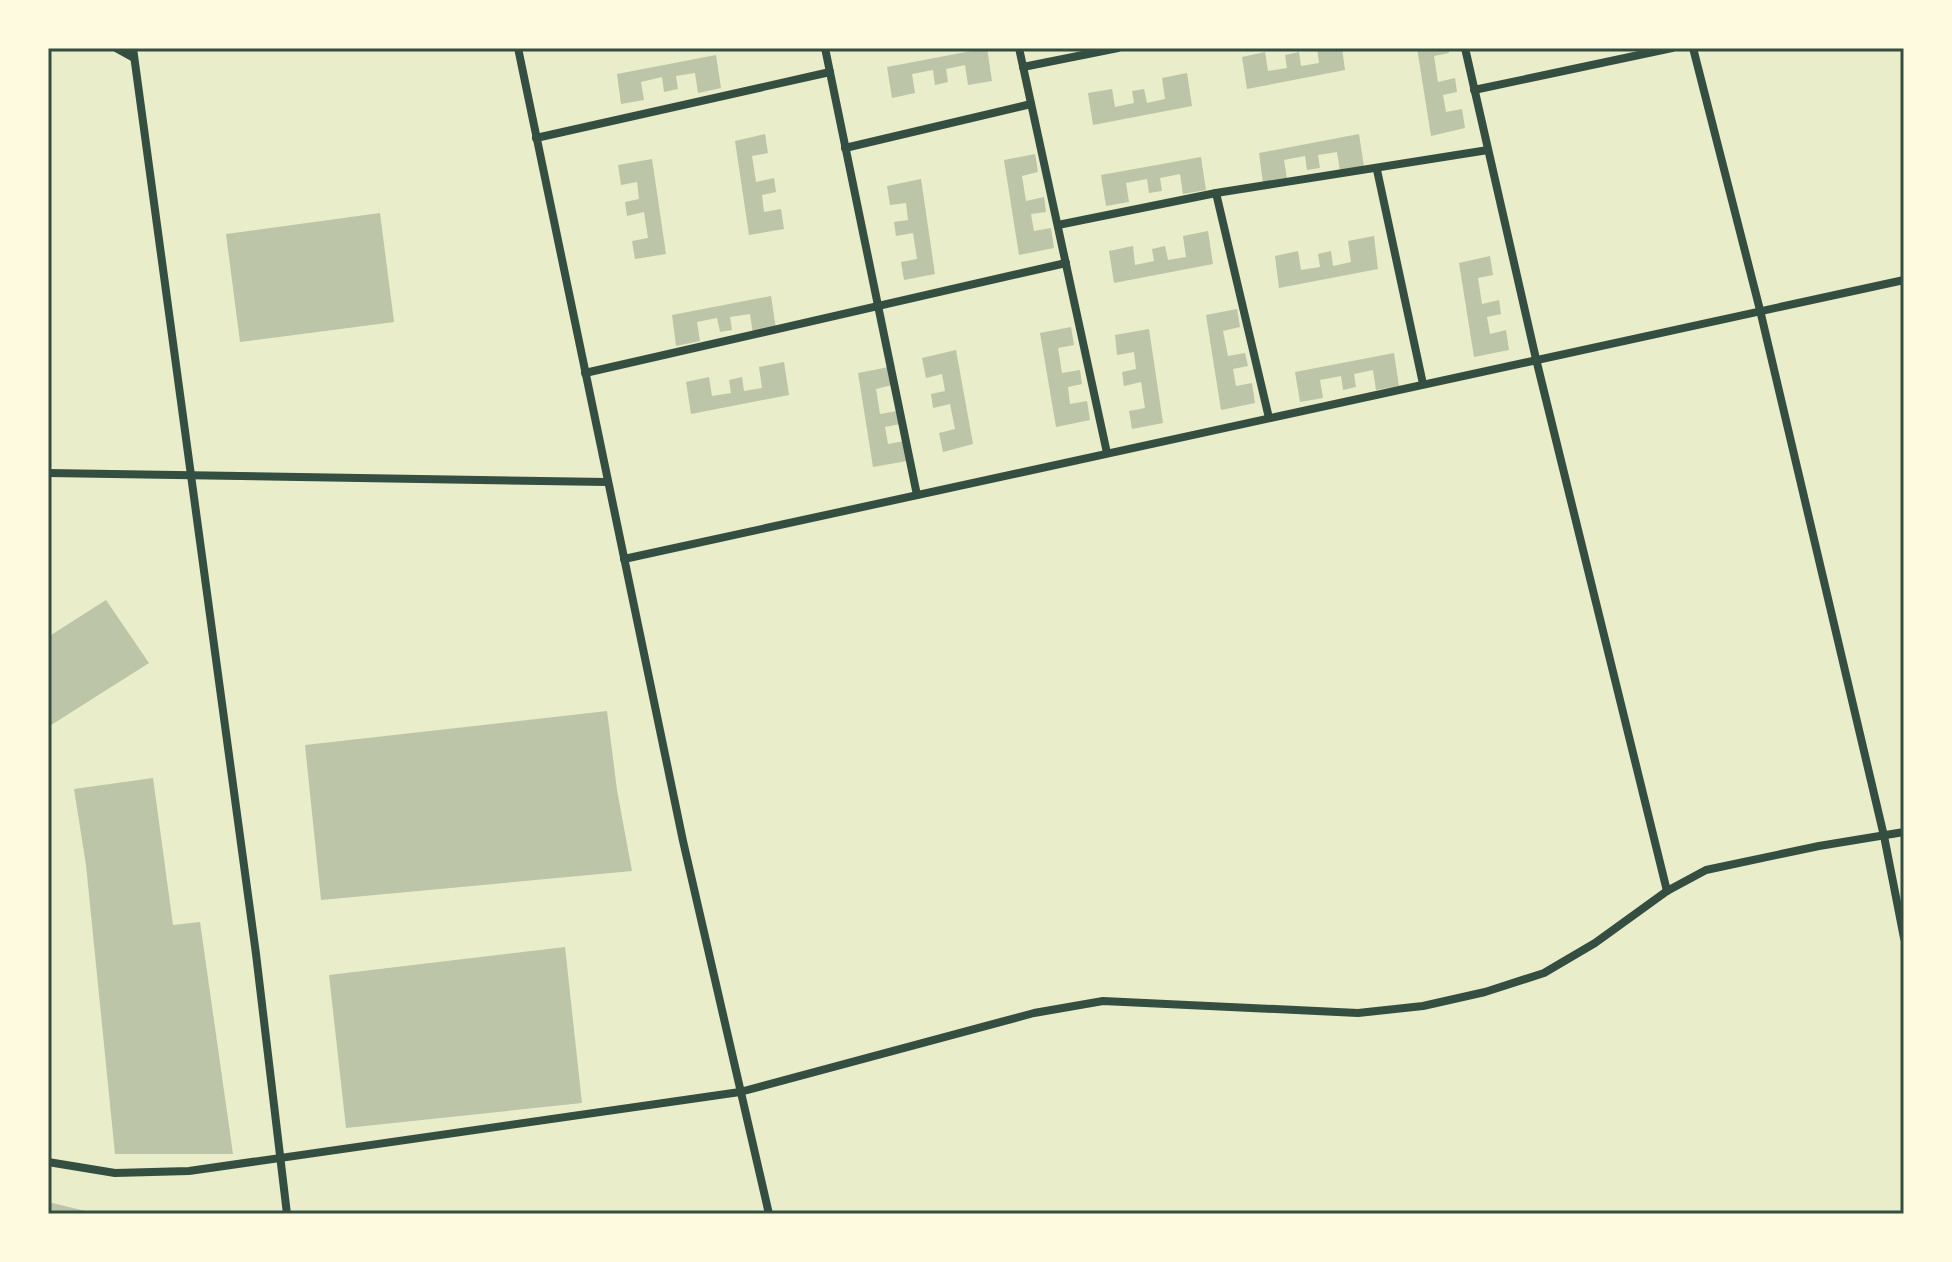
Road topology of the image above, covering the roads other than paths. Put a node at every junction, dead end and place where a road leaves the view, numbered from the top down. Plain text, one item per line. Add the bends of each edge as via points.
1 (116, 48) edge
2 (518, 48) edge
3 (825, 48) edge
4 (1019, 48) edge
5 (1118, 48) edge
6 (1465, 48) edge
7 (1672, 48) edge
8 (1693, 48) edge
9 (134, 53) edge
10 (1023, 67) junction
11 (830, 72) junction
12 (1474, 90) junction
13 (1031, 104) junction
14 (536, 138) junction
15 (845, 148) junction
16 (1488, 150) junction
17 (1377, 170) junction
18 (1216, 193) junction
19 (1058, 225) junction
20 (1066, 263) junction
21 (1904, 280) edge
22 (877, 307) junction
23 (1760, 310) junction
24 (1536, 359) junction
25 (585, 373) junction
26 (1423, 384) junction
27 (1269, 418) junction
28 (1107, 453) junction
29 (48, 473) edge
30 (192, 474) junction
31 (607, 482) junction
32 (917, 495) junction
33 (624, 559) junction
34 (1904, 832) edge
35 (1884, 836) junction
36 (1667, 891) junction
37 (1904, 938) edge
38 (740, 1092) junction
39 (280, 1157) junction
40 (48, 1162) edge
41 (287, 1214) edge
42 (769, 1214) edge

1 - 9 street
2 - 14 street
3 - 11 street
4 - 10 street
5 - 10 street
6 - 12 street
7 - 12 street
8 - 23 street
9 - 30 street
10 - 13 street
11 - 14 street
11 - 15 street
12 - 16 street
13 - 15 street
13 - 19 street
14 - 25 street
15 - 22 street
16 - 17 street
16 - 24 street
17 - 18 street
17 - 26 street
18 - 19 street
18 - 27 street
19 - 20 street
20 - 22 street
20 - 28 street
21 - 23 street
22 - 25 street
22 - 32 street
23 - 24 street
23 - 35 street
24 - 26 street
24 - 36 street
25 - 31 street
26 - 27 street
27 - 28 street
28 - 32 street
29 - 30 street
30 - 31 street
30 - 39 street
31 - 33 street
32 - 33 street
33 - 38 street
34 - 35 street
35 - 36 street via 1706,870
35 - 37 street
36 - 38 street via 1544,973 1423,1006 1358,1013 1103,1001 1005,1020
38 - 39 street
38 - 42 street
39 - 40 street via 189,1171 115,1173
39 - 41 street

